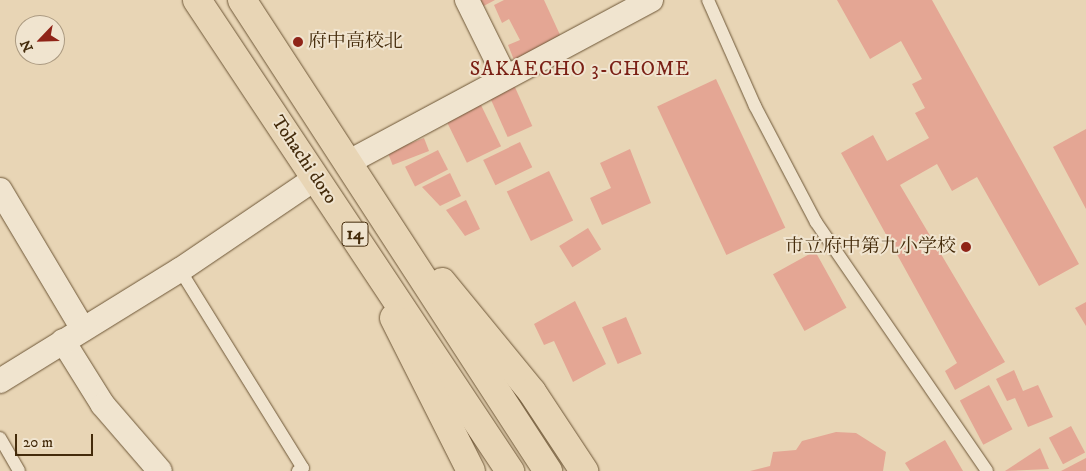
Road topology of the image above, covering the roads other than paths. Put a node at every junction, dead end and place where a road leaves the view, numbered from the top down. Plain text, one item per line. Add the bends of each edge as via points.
1 (197, 0) edge
2 (214, 0) edge
3 (242, 0) edge
4 (466, 0) edge
5 (708, 0) edge
6 (648, 1) edge
7 (504, 75) junction
8 (271, 110) junction
9 (347, 163) junction
10 (316, 178) junction
11 (0, 190) edge
12 (384, 217) junction
13 (356, 235) junction
14 (180, 270) junction
15 (73, 335) junction
16 (2, 374) edge
17 (0, 438) edge
18 (19, 471) edge
19 (160, 471) edge
20 (298, 471) edge
21 (471, 471) edge
22 (510, 471) edge
23 (548, 471) edge
24 (584, 471) edge
25 (987, 471) edge

1 - 8 main road, Tohachi doro / 14
2 - 8 main road via 244,47
3 - 9 main road, Tohachi doro / 14
4 - 7 street
5 - 25 lane via 755,106 816,222
6 - 7 street
7 - 9 street
8 - 10 main road, Tohachi doro / 14
9 - 12 main road, Tohachi doro / 14
10 - 13 main road, Tohachi doro / 14
10 - 14 street
11 - 15 street
12 - 23 main road, Tohachi doro / 14
12 - 24 main road, 14 via 489,335
13 - 21 main road, 14 via 420,376
13 - 22 main road, Tohachi doro / 14
14 - 15 street
14 - 20 lane via 303,468
15 - 16 street
15 - 19 street via 103,405
17 - 18 lane

